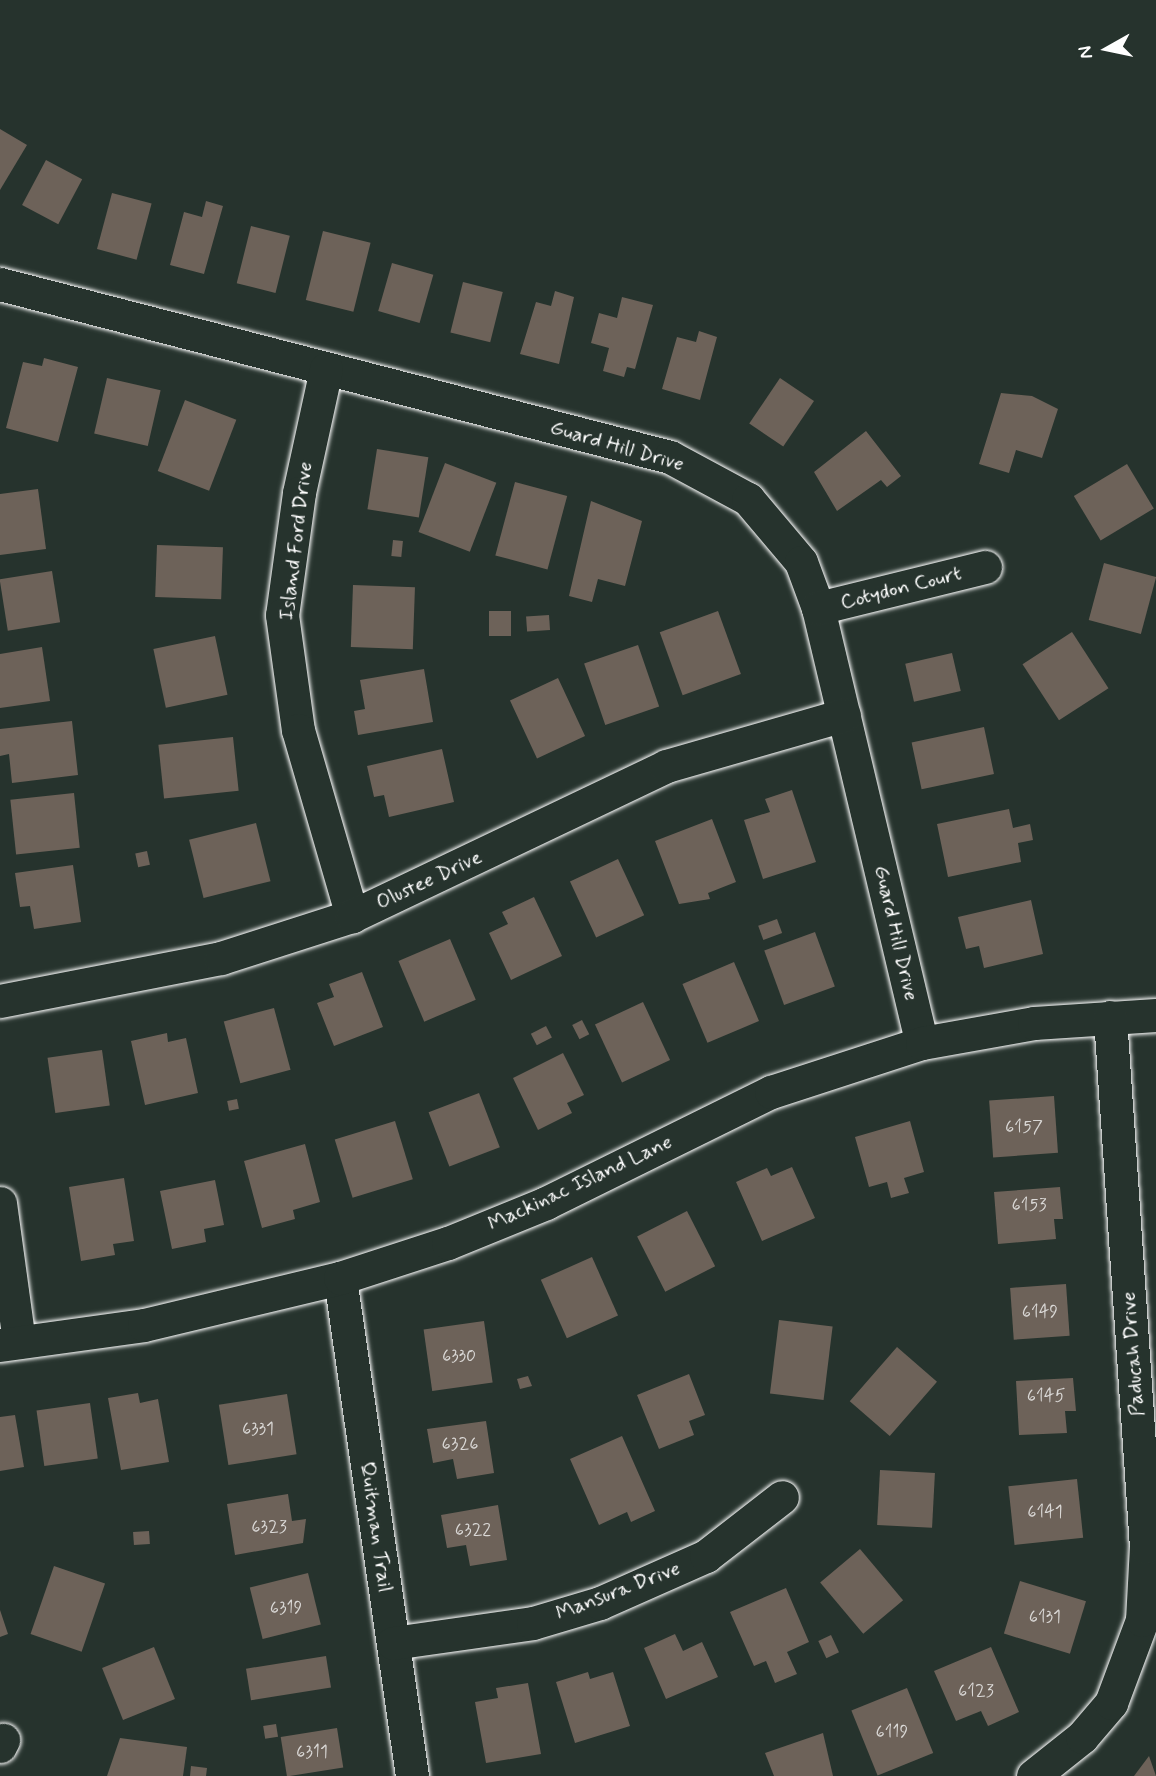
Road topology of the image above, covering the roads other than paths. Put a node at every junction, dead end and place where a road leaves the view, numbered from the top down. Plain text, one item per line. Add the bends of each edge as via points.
1 (0, 284) edge
2 (326, 369) junction
3 (985, 567) dead end
4 (818, 608) junction
5 (844, 716) junction
6 (352, 916) junction
7 (0, 1001) edge
8 (1156, 1015) edge
9 (1110, 1017) junction
10 (922, 1043) junction
11 (0, 1203) edge
12 (340, 1278) junction
13 (10, 1344) edge
14 (782, 1497) dead end
15 (393, 1643) junction
16 (412, 1776) edge
17 (1033, 1776) edge

1 - 2 street, Guard Hill Drive
2 - 4 street, Guard Hill Drive via 670,457 715,477 780,530
2 - 6 street, Island Ford Drive via 299,493 282,615 298,730
3 - 4 street, Cotydon Court
4 - 5 street, Guard Hill Drive
5 - 6 street, Olustee Drive via 666,766
5 - 10 street, Guard Hill Drive
6 - 7 street, Olustee Drive via 221,958
8 - 9 street, Mackinac Island Lane
9 - 10 street, Mackinac Island Lane
9 - 17 street, Paducah Drive via 1146,1547 1142,1620 1111,1703 1082,1737
10 - 12 street, Mackinac Island Lane via 771,1092 546,1203
11 - 13 street
12 - 13 street, Mackinac Island Lane via 144,1325
12 - 15 street, Quitman Trail
14 - 15 street, Mansura Drive via 705,1556 600,1603 533,1623
15 - 16 street, Quitman Trail

